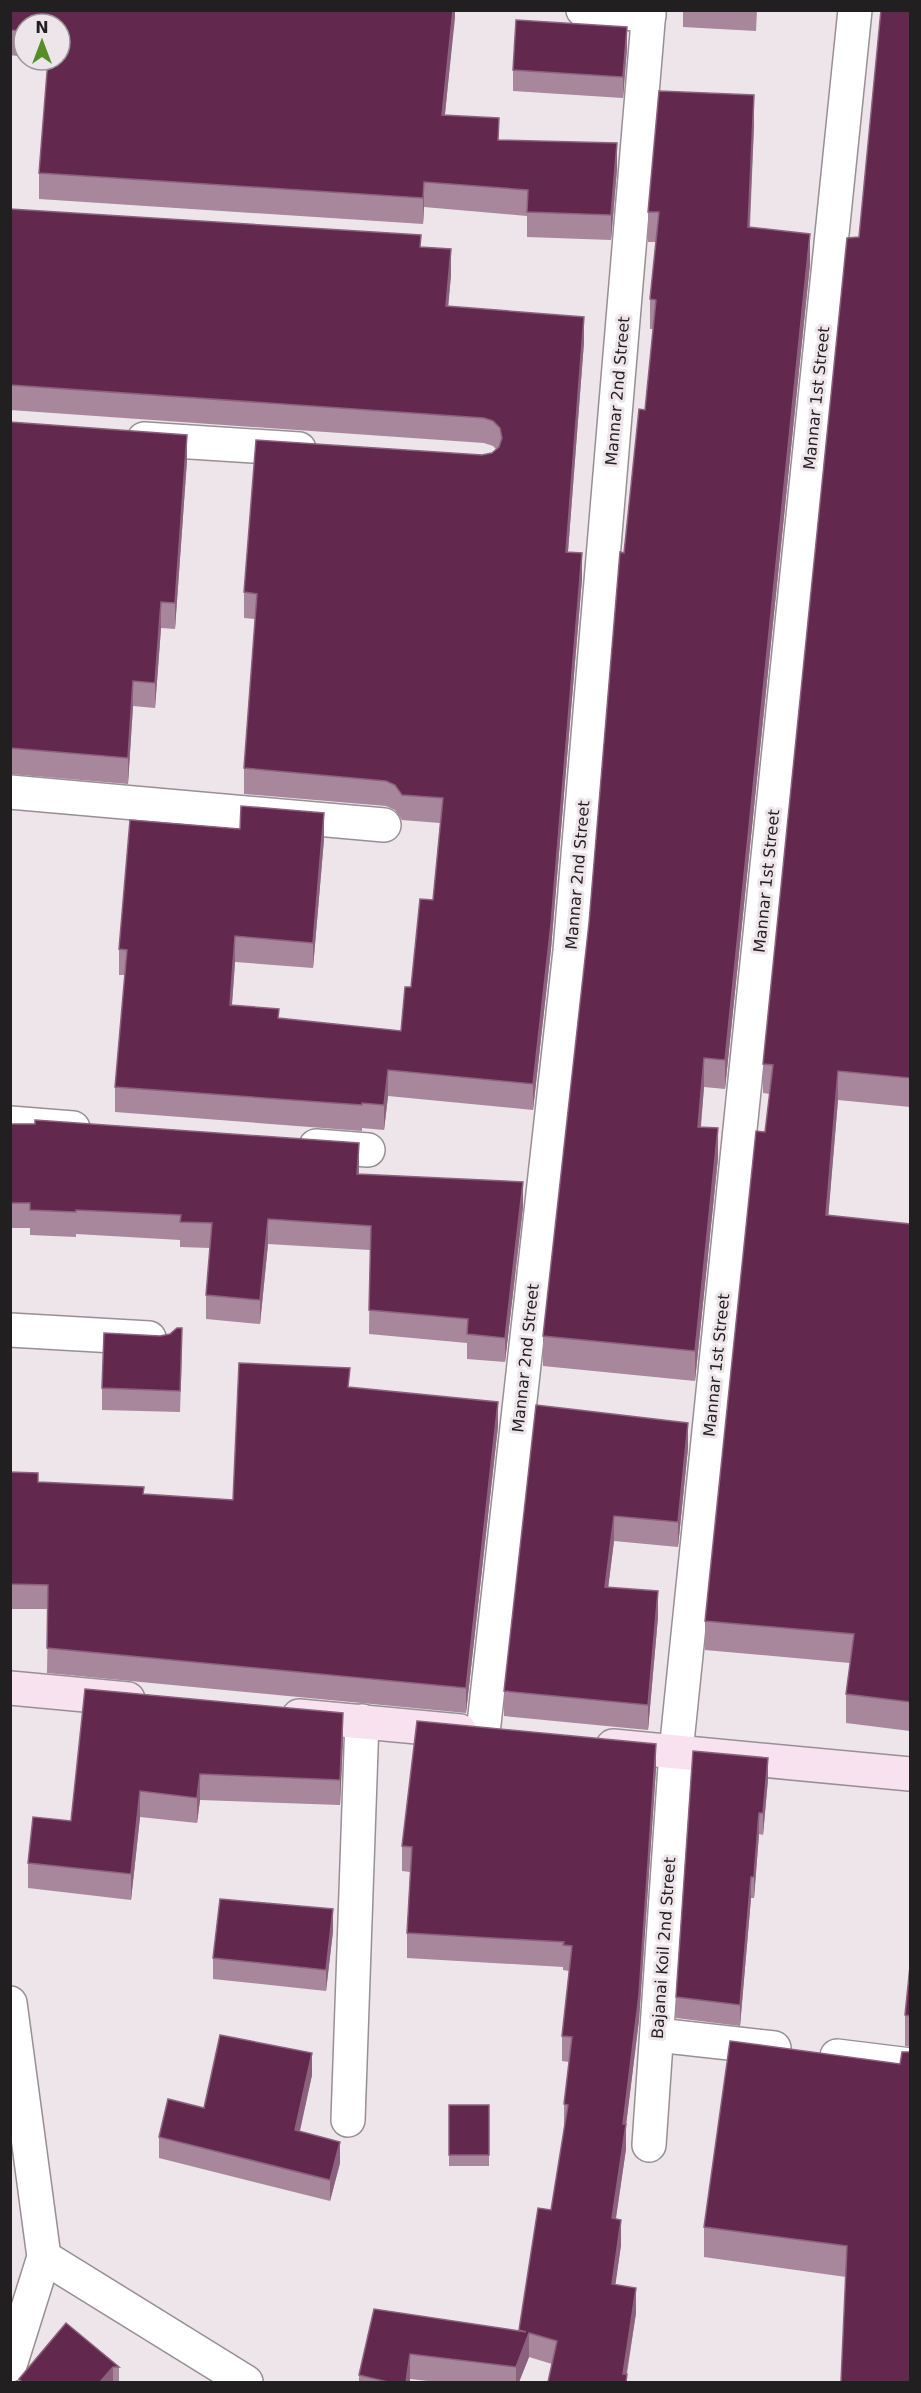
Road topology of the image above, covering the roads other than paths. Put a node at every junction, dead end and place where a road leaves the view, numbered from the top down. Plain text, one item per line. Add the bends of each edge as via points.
1 (583, 10) edge
2 (855, 10) edge
3 (649, 13) edge
4 (117, 437) edge
5 (330, 452) edge
6 (10, 792) edge
7 (384, 825) dead end
8 (10, 1123) edge
9 (106, 1130) edge
10 (285, 1144) edge
11 (368, 1150) dead end
12 (10, 1330) edge
13 (161, 1339) edge
14 (10, 1688) edge
15 (163, 1703) edge
16 (268, 1713) edge
17 (362, 1721) junction
18 (588, 1743) edge
19 (676, 1752) junction
20 (910, 1774) edge
21 (12, 2021) edge
22 (657, 2035) junction
23 (910, 2065) edge
24 (348, 2120) dead end
25 (649, 2145) dead end
26 (44, 2258) junction
27 (10, 2365) edge
28 (246, 2382) edge

1 - 3 street
2 - 19 street, Mannar 1st Street
3 - 17 street, Mannar 2nd Street via 570,951 498,1735
4 - 5 street
6 - 7 street
8 - 9 street
10 - 11 street
12 - 13 street
14 - 15 street
16 - 17 street
17 - 24 street
18 - 19 street
19 - 20 street
19 - 22 street, Bajanai Koil 2nd Street
21 - 26 street
22 - 23 street
22 - 25 street, Bajanai Koil 2nd Street
26 - 27 street
26 - 28 street

